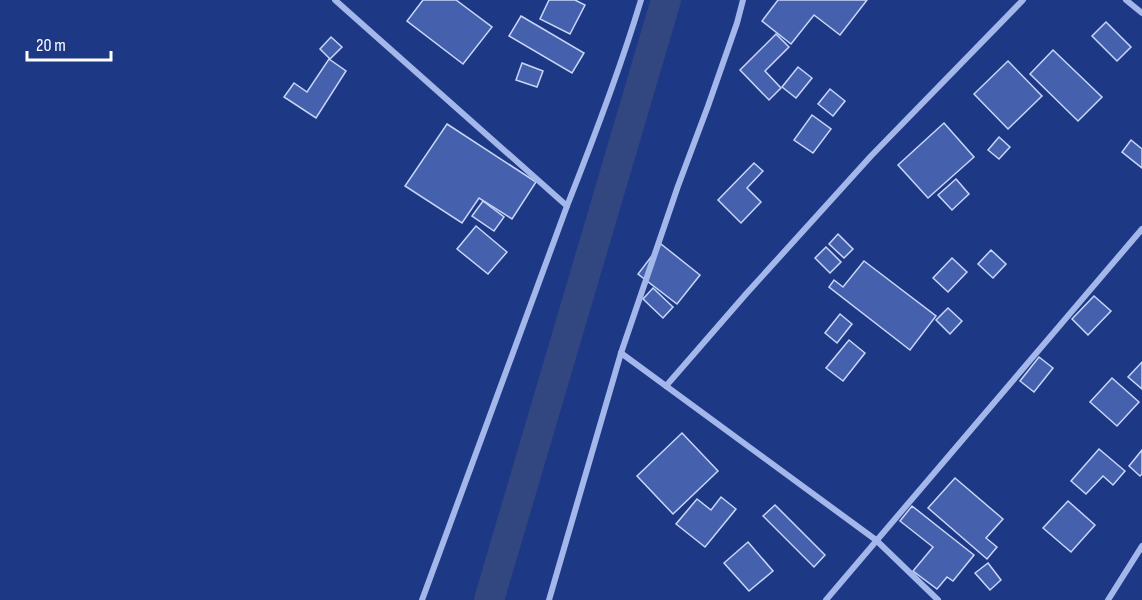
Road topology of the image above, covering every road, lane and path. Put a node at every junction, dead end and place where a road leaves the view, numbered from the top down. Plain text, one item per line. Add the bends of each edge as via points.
1 (335, 0) edge
2 (641, 0) edge
3 (743, 0) edge
4 (1023, 0) edge
5 (1126, 0) edge
6 (1142, 13) edge
7 (567, 206) junction
8 (1142, 229) edge
9 (621, 353) junction
10 (666, 386) junction
11 (876, 540) junction
12 (1142, 546) edge
13 (422, 600) edge
14 (549, 600) edge
15 (826, 600) edge
16 (938, 600) edge
17 (1108, 600) edge

1 - 7 street
2 - 7 street
3 - 9 street
4 - 10 street via 871,156
5 - 6 street
7 - 13 street
8 - 11 street
9 - 10 street
9 - 14 street
10 - 11 street
11 - 15 street
11 - 16 street
12 - 17 street

